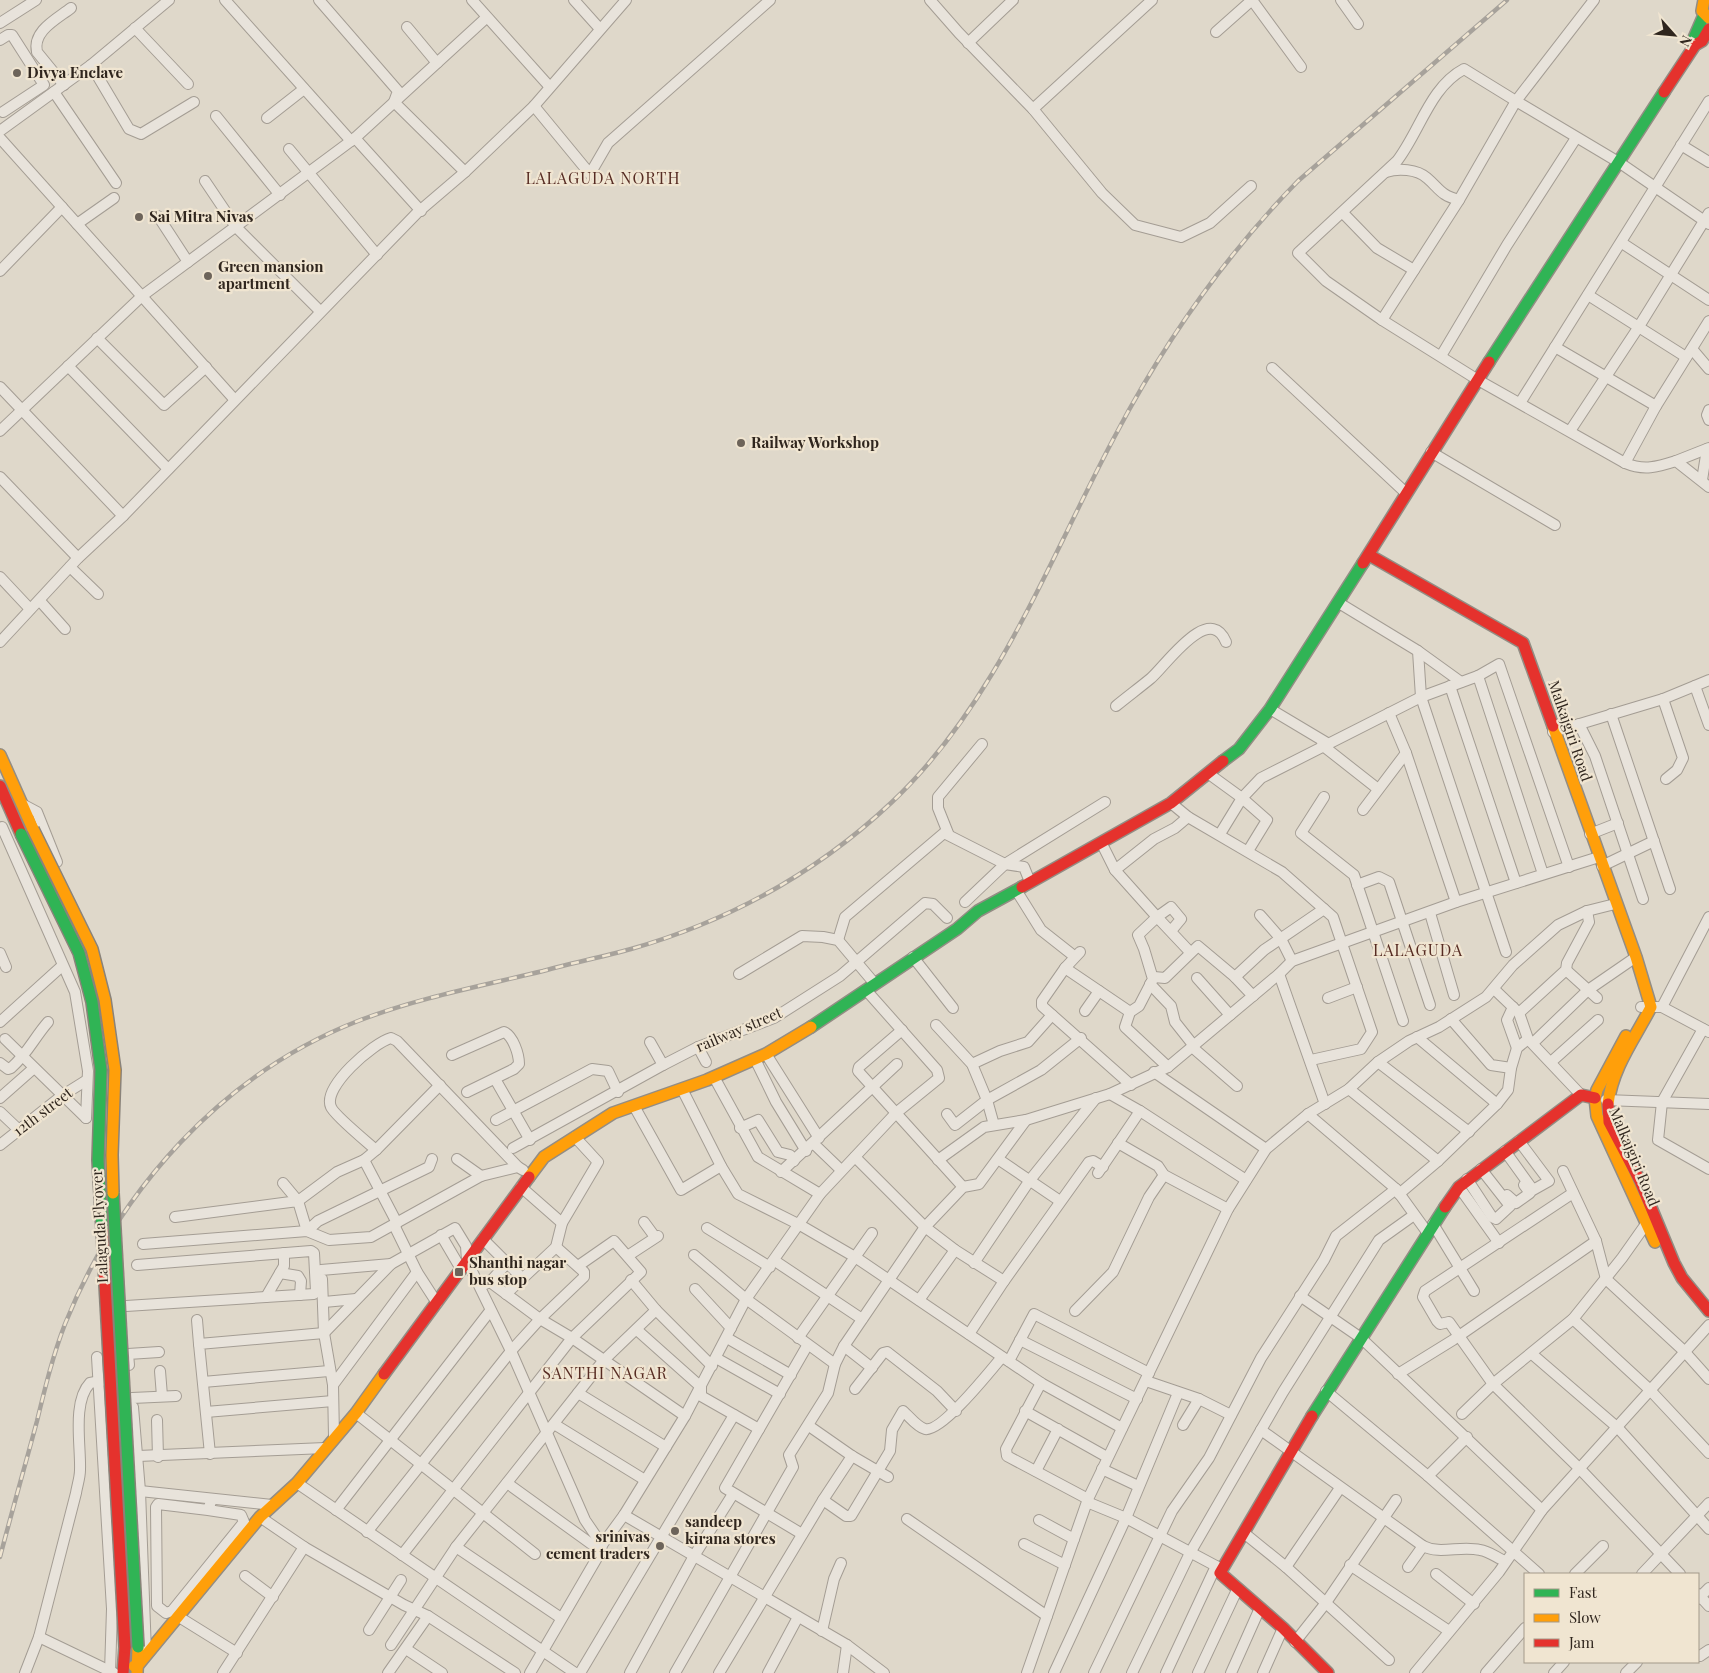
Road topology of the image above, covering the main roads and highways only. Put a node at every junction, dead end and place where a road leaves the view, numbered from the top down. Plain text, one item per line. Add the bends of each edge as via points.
1 (1704, 0) edge
2 (1706, 17) edge
3 (1709, 29) edge
4 (1696, 45) junction
5 (1369, 555) junction
6 (0, 755) edge
7 (0, 786) edge
8 (1600, 1099) junction
9 (1709, 1311) edge
10 (1709, 1324) edge
11 (142, 1650) junction
12 (138, 1669) edge
13 (118, 1671) edge
14 (1322, 1671) edge

1 - 2 main road via 1701,7
2 - 4 main road via 1694,38
3 - 4 main road
4 - 5 main road via 1431,452
5 - 8 main road, Malkajgiri Road via 1523,644 1651,1005
5 - 11 main road via 1270,708 1239,749 1171,802 1102,844 978,911 957,929 766,1054 613,1113 544,1157 356,1412 297,1483 260,1517 179,1617
6 - 11 main road, Lalaguda Flyover, bridge via 92,949 110,1024 115,1088 112,1166
7 - 13 main road, Lalaguda Flyover, bridge via 79,953 96,1026 102,1087 98,1167 119,1494 124,1647
8 - 9 main road, Malkajgiri Road via 1640,1181 1674,1263
8 - 10 main road, Malkajgiri Road via 1597,1116 1646,1224 1679,1290
8 - 14 main road via 1581,1095 1463,1183 1430,1228 1326,1391 1244,1533 1218,1569 1237,1590 1283,1628
11 - 12 main road, Lalaguda Flyover
12 - 13 main road

